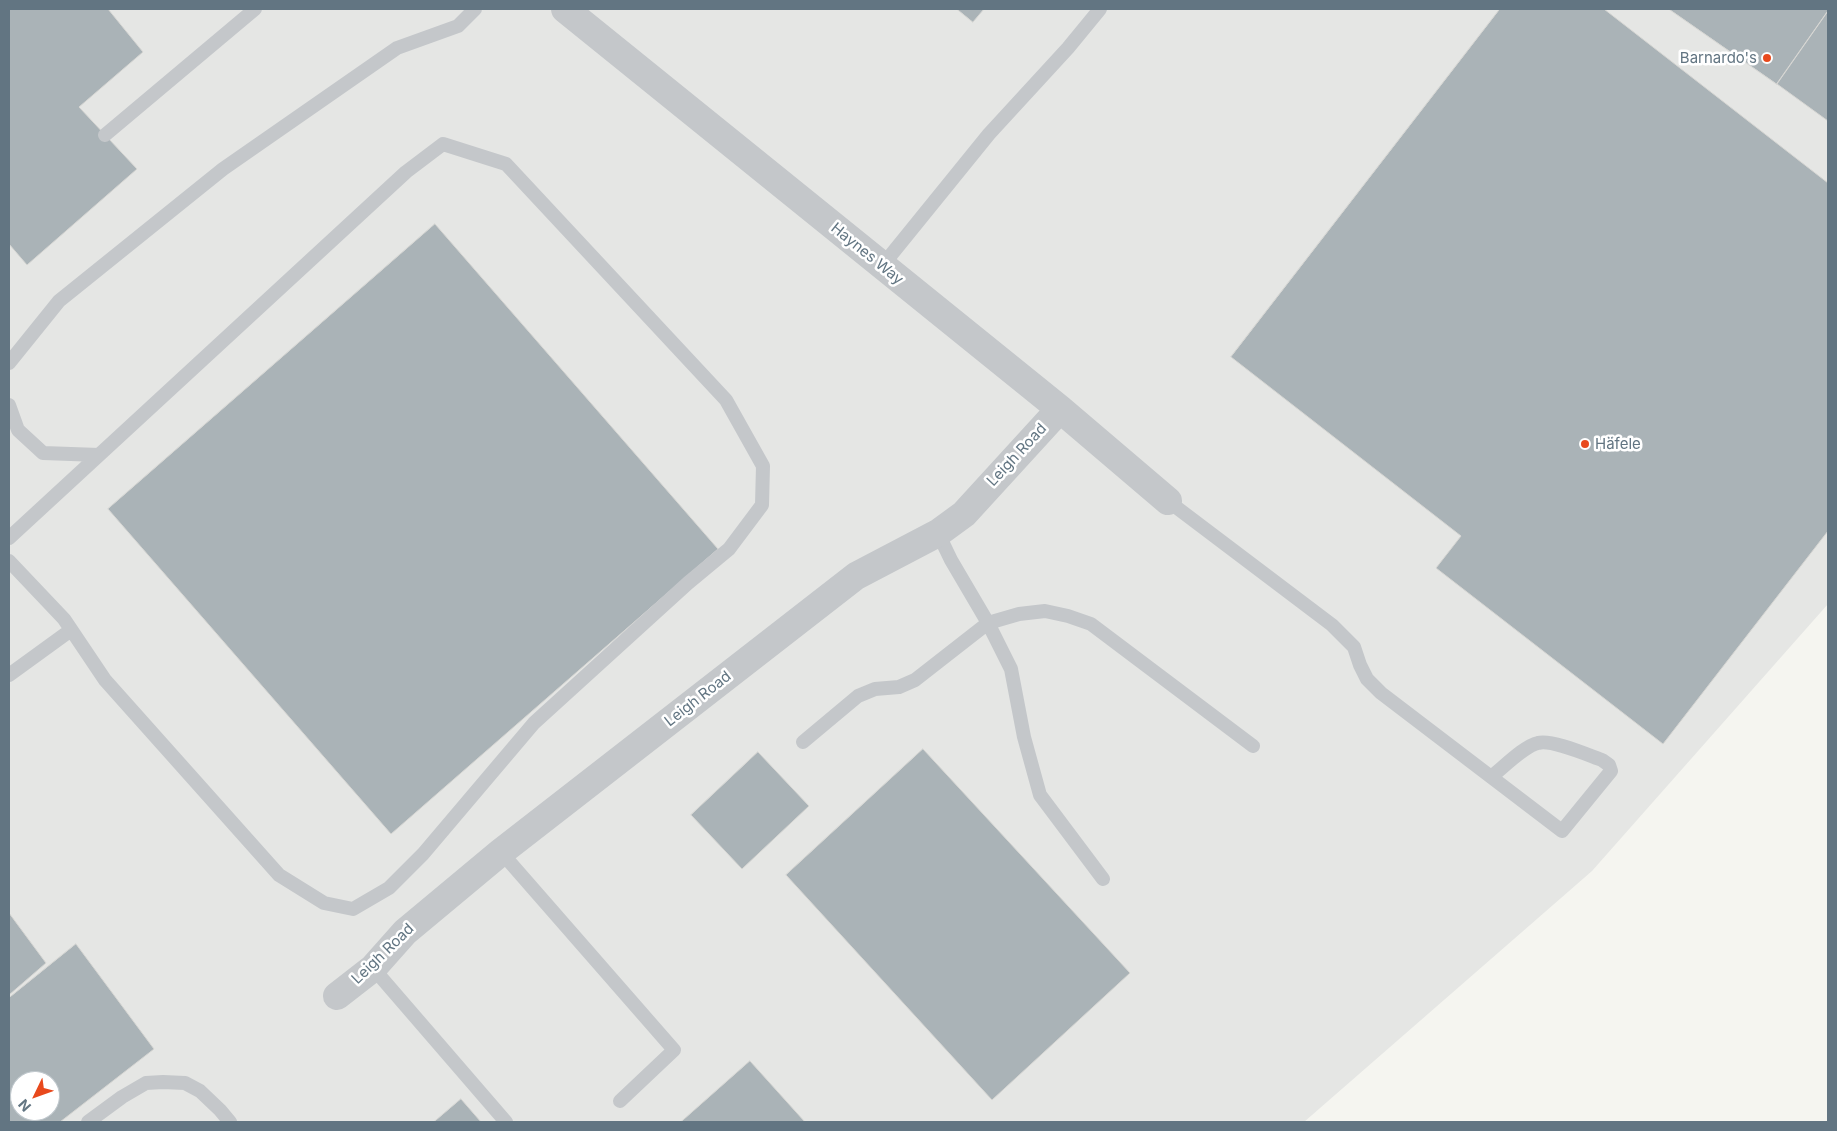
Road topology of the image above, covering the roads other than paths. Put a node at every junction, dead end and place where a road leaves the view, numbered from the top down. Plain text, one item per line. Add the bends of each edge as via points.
1 (255, 9) edge
2 (475, 9) edge
3 (564, 9) edge
4 (1100, 9) edge
5 (106, 135) dead end
6 (882, 266) junction
7 (9, 363) edge
8 (9, 405) edge
9 (1060, 409) junction
10 (99, 455) junction
11 (1168, 501) joint
12 (938, 533) junction
13 (9, 538) edge
14 (9, 561) edge
15 (988, 623) junction
16 (71, 630) junction
17 (9, 675) edge
18 (803, 742) dead end
19 (1253, 746) dead end
20 (1491, 777) junction
21 (501, 852) junction
22 (1103, 880) dead end
23 (373, 968) junction
24 (337, 996) dead end
25 (620, 1101) dead end
26 (88, 1122) edge
27 (230, 1122) edge
28 (506, 1122) edge

1 - 5 lane
2 - 7 lane via 458,26 397,48 223,169 59,301
3 - 6 street, Haynes Way
4 - 6 lane via 989,134
6 - 9 street, Haynes Way
8 - 10 lane via 18,430 43,453
9 - 11 street, Haynes Way
9 - 12 street, Leigh Road via 964,514
10 - 13 lane
10 - 16 lane via 406,172 443,144 506,164 726,400 763,466 762,505 729,549 534,723 423,854 389,888 353,909 324,903 279,875 105,680
11 - 20 lane via 1332,625 1354,646 1360,666 1381,693
12 - 15 lane
12 - 21 street, Leigh Road via 856,576
14 - 16 lane
15 - 18 lane via 915,680 858,696
15 - 19 lane via 1019,614 1046,611 1091,624
15 - 22 lane via 1010,669 1040,795
16 - 17 lane
20 - 20 lane via 1562,831 1610,771 1609,765 1602,760 1548,742 1524,750
21 - 23 street, Leigh Road via 405,932
21 - 25 lane via 674,1050
23 - 24 street, Leigh Road
23 - 28 lane
26 - 27 lane via 146,1083 163,1082 185,1083 200,1091

